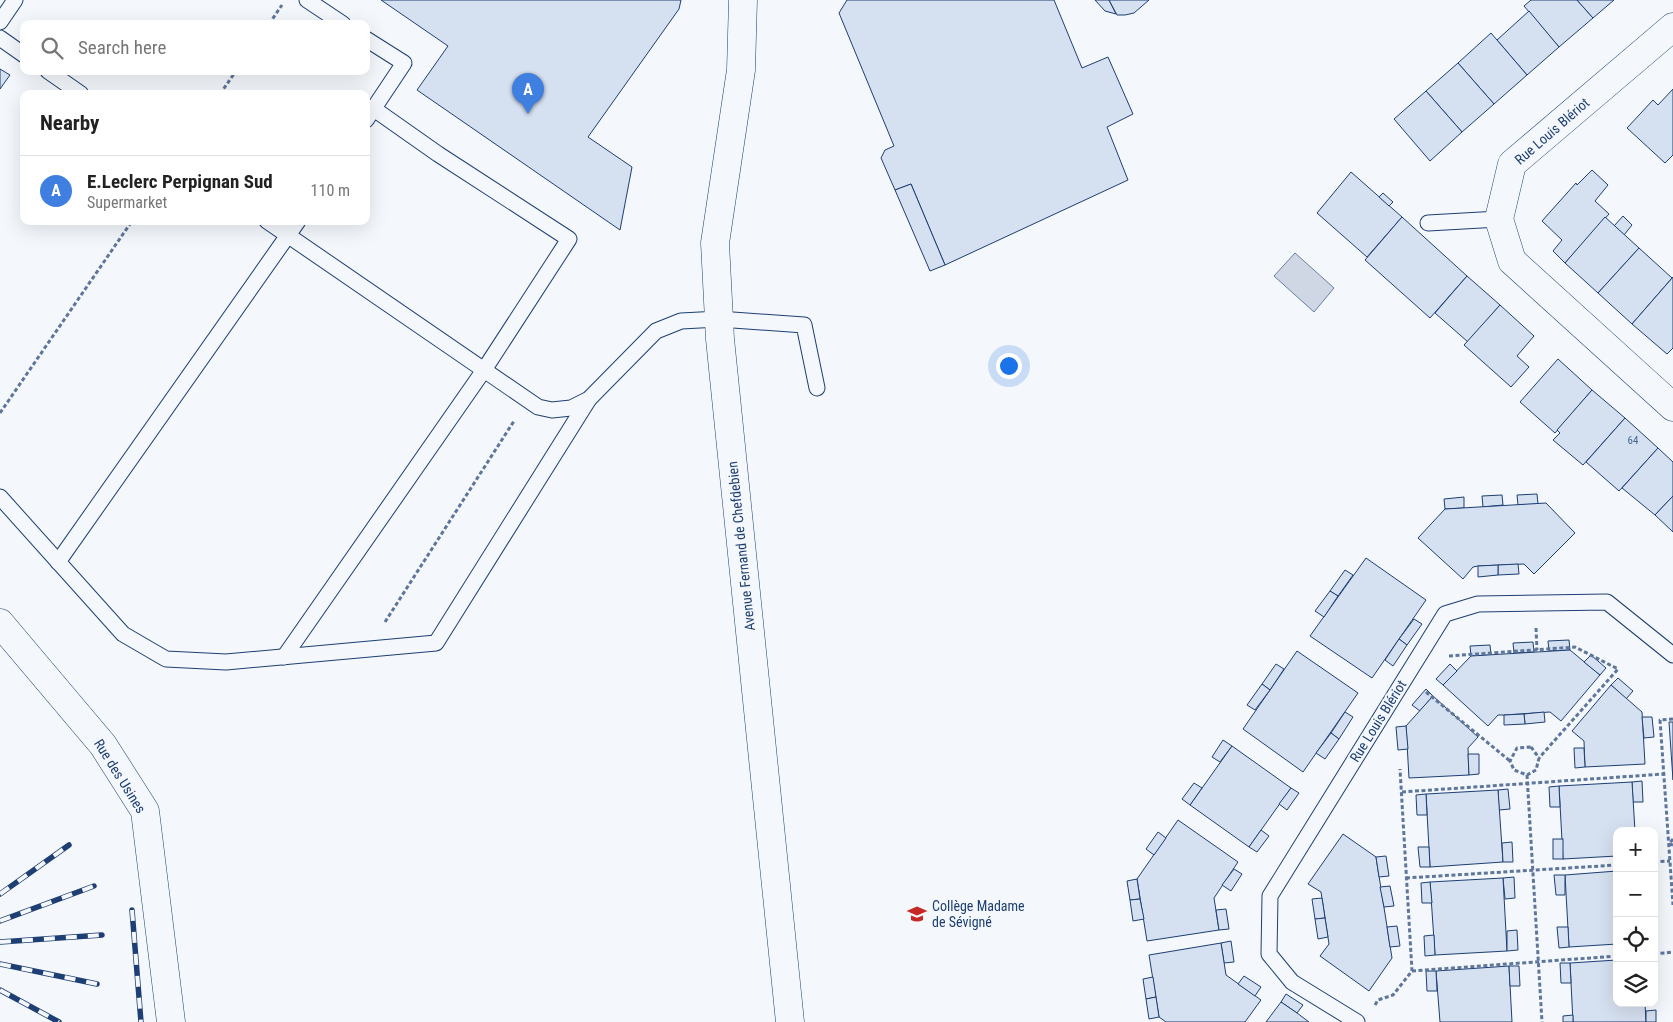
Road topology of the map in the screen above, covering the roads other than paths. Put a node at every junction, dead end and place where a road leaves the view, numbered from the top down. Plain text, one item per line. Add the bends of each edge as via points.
1 (15, 0) edge
2 (307, 0) edge
3 (743, 0) edge
4 (763, 0) edge
5 (337, 20) edge
6 (0, 22) edge
7 (1673, 27) edge
8 (0, 38) edge
9 (370, 42) edge
10 (20, 52) edge
11 (741, 70) junction
12 (54, 75) edge
13 (75, 90) edge
14 (370, 114) edge
15 (1499, 219) junction
16 (1428, 223) dead end
17 (273, 225) edge
18 (296, 225) edge
19 (289, 236) junction
20 (719, 319) junction
21 (484, 370) junction
22 (817, 388) dead end
23 (589, 399) junction
24 (1673, 407) edge
25 (0, 497) edge
26 (58, 562) junction
27 (0, 623) edge
28 (1673, 655) edge
29 (284, 657) junction
30 (171, 1022) edge
31 (790, 1022) edge
32 (1356, 1022) edge

1 - 6 lane
2 - 5 lane
3 - 11 street, Avenue Fernand de Chefdebien
4 - 11 street, Avenue Fernand de Chefdebien
7 - 15 street, Rue Louis Blériot via 1512,164
8 - 10 lane
9 - 14 lane via 404,63
11 - 20 street, Avenue Fernand de Chefdebien via 716,243
12 - 13 lane
14 - 21 lane via 569,239
15 - 16 lane
15 - 24 street via 1512,261
17 - 19 lane
18 - 19 lane
19 - 21 lane
19 - 26 lane
20 - 22 lane via 804,325
20 - 23 lane via 681,321 656,331
20 - 31 street, Avenue Fernand de Chefdebien
21 - 23 lane via 538,406 552,410 571,408
21 - 29 lane
23 - 29 lane via 436,643
25 - 26 lane
26 - 29 lane via 123,634 166,659 226,662
27 - 30 street, Rue des Usines via 103,746 145,811
28 - 32 lane, Rue Louis Blériot via 1607,602 1478,604 1445,614 1270,896 1270,954 1292,982

